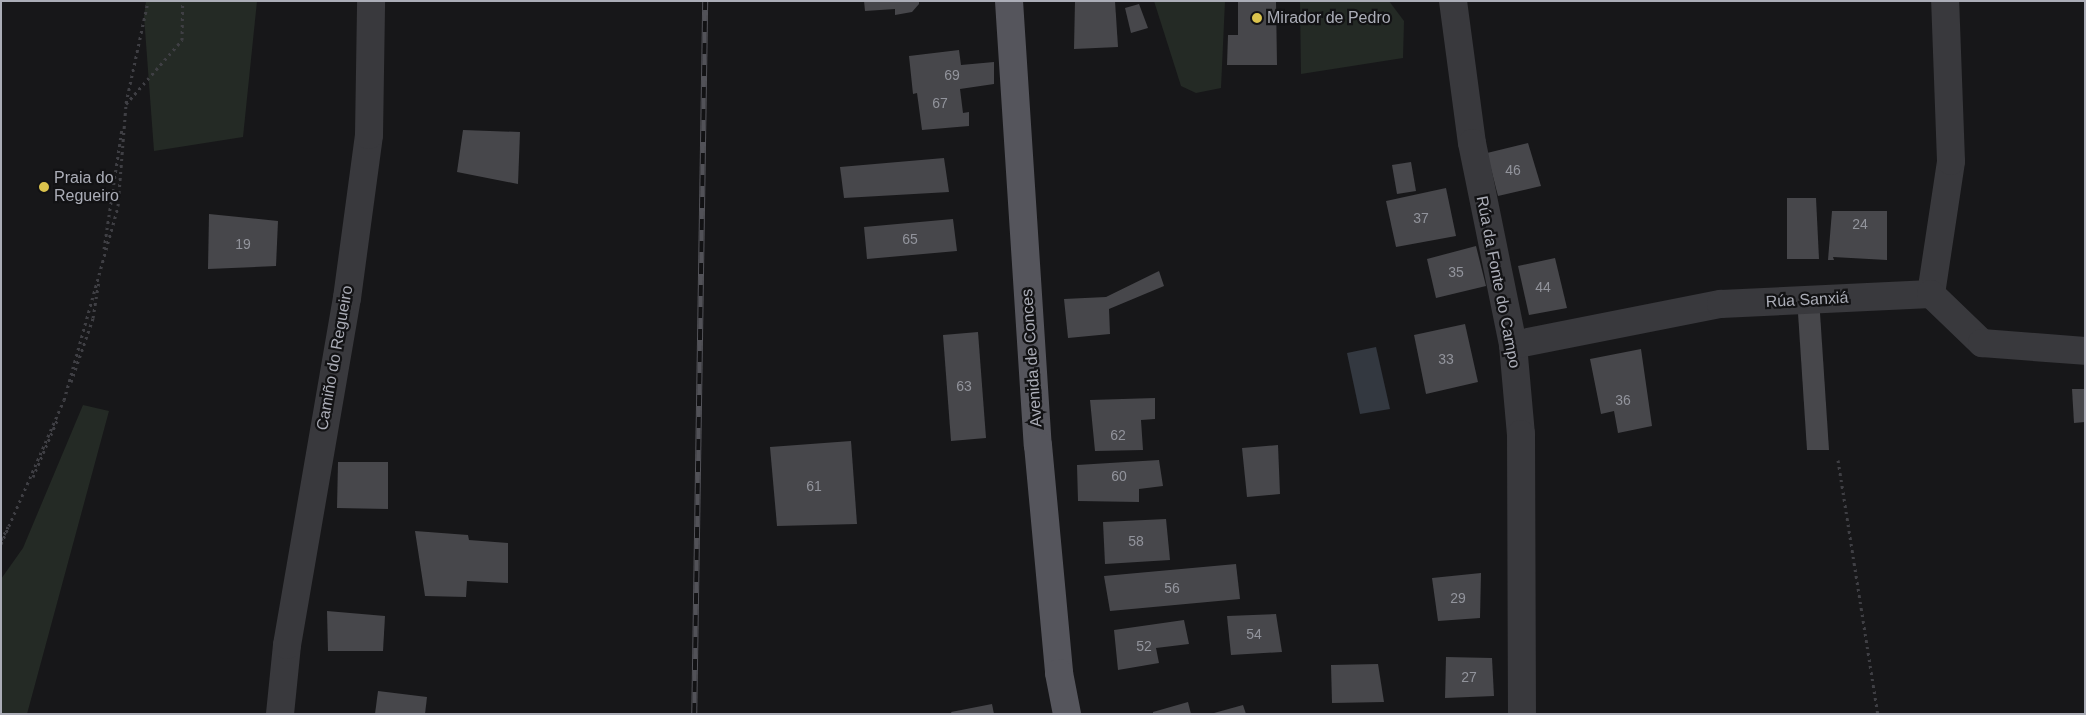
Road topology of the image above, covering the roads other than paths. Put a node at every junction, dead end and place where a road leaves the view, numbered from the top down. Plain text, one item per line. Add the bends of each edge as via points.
1 (371, 1) edge
2 (1009, 1) edge
3 (1452, 1) edge
4 (1945, 1) edge
5 (1931, 294) junction
6 (1513, 344) junction
7 (2085, 352) edge
8 (280, 714) edge
9 (1067, 714) edge
10 (1522, 714) edge

1 - 8 street, Camiño do Regueiro via 369,134 347,298 300,559
2 - 9 main road, Avenida de Conces via 1038,445 1059,673
3 - 6 street, Rúa da Fonte do Campo via 1472,143
4 - 5 street via 1951,161
5 - 6 street, Rúa Sanxiá via 1721,304
5 - 7 street via 1982,343
6 - 10 street, Rúa da Fonte do Campo via 1522,434

